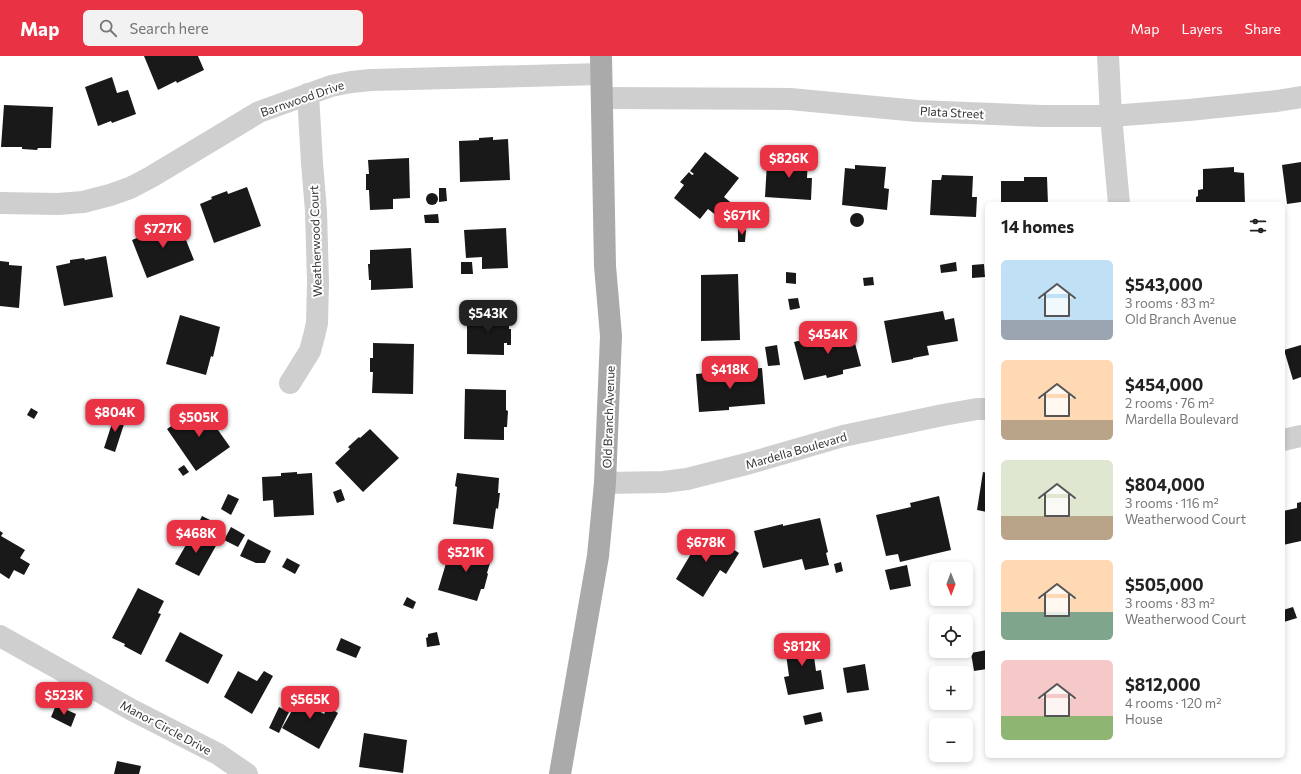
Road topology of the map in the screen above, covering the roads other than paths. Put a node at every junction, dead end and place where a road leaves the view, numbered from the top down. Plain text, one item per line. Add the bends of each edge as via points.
1 (1108, 56) edge
2 (602, 65) edge
3 (308, 94) junction
4 (1301, 97) edge
5 (602, 98) junction
6 (1111, 116) junction
7 (1119, 202) edge
8 (0, 203) edge
9 (290, 383) dead end
10 (985, 409) edge
11 (1301, 436) edge
12 (1285, 440) edge
13 (605, 483) junction
14 (0, 636) edge
15 (247, 774) edge
16 (560, 774) edge

1 - 6 street
2 - 3 street, Barnwood Drive via 351,82
2 - 5 main road, Old Branch Avenue
3 - 8 street, Barnwood Drive via 259,112 130,188 83,202
3 - 9 street, Weatherwood Court via 316,212 317,323 310,351
4 - 6 street, Plata Street
5 - 6 street, Plata Street via 790,99 918,111
5 - 13 main road, Old Branch Avenue via 605,266 611,336
6 - 7 street
10 - 13 street, Mardella Boulevard via 943,415 843,436 687,479
11 - 12 street
13 - 16 main road, Old Branch Avenue via 598,556
14 - 15 street, Manor Circle Drive via 132,710 218,754

